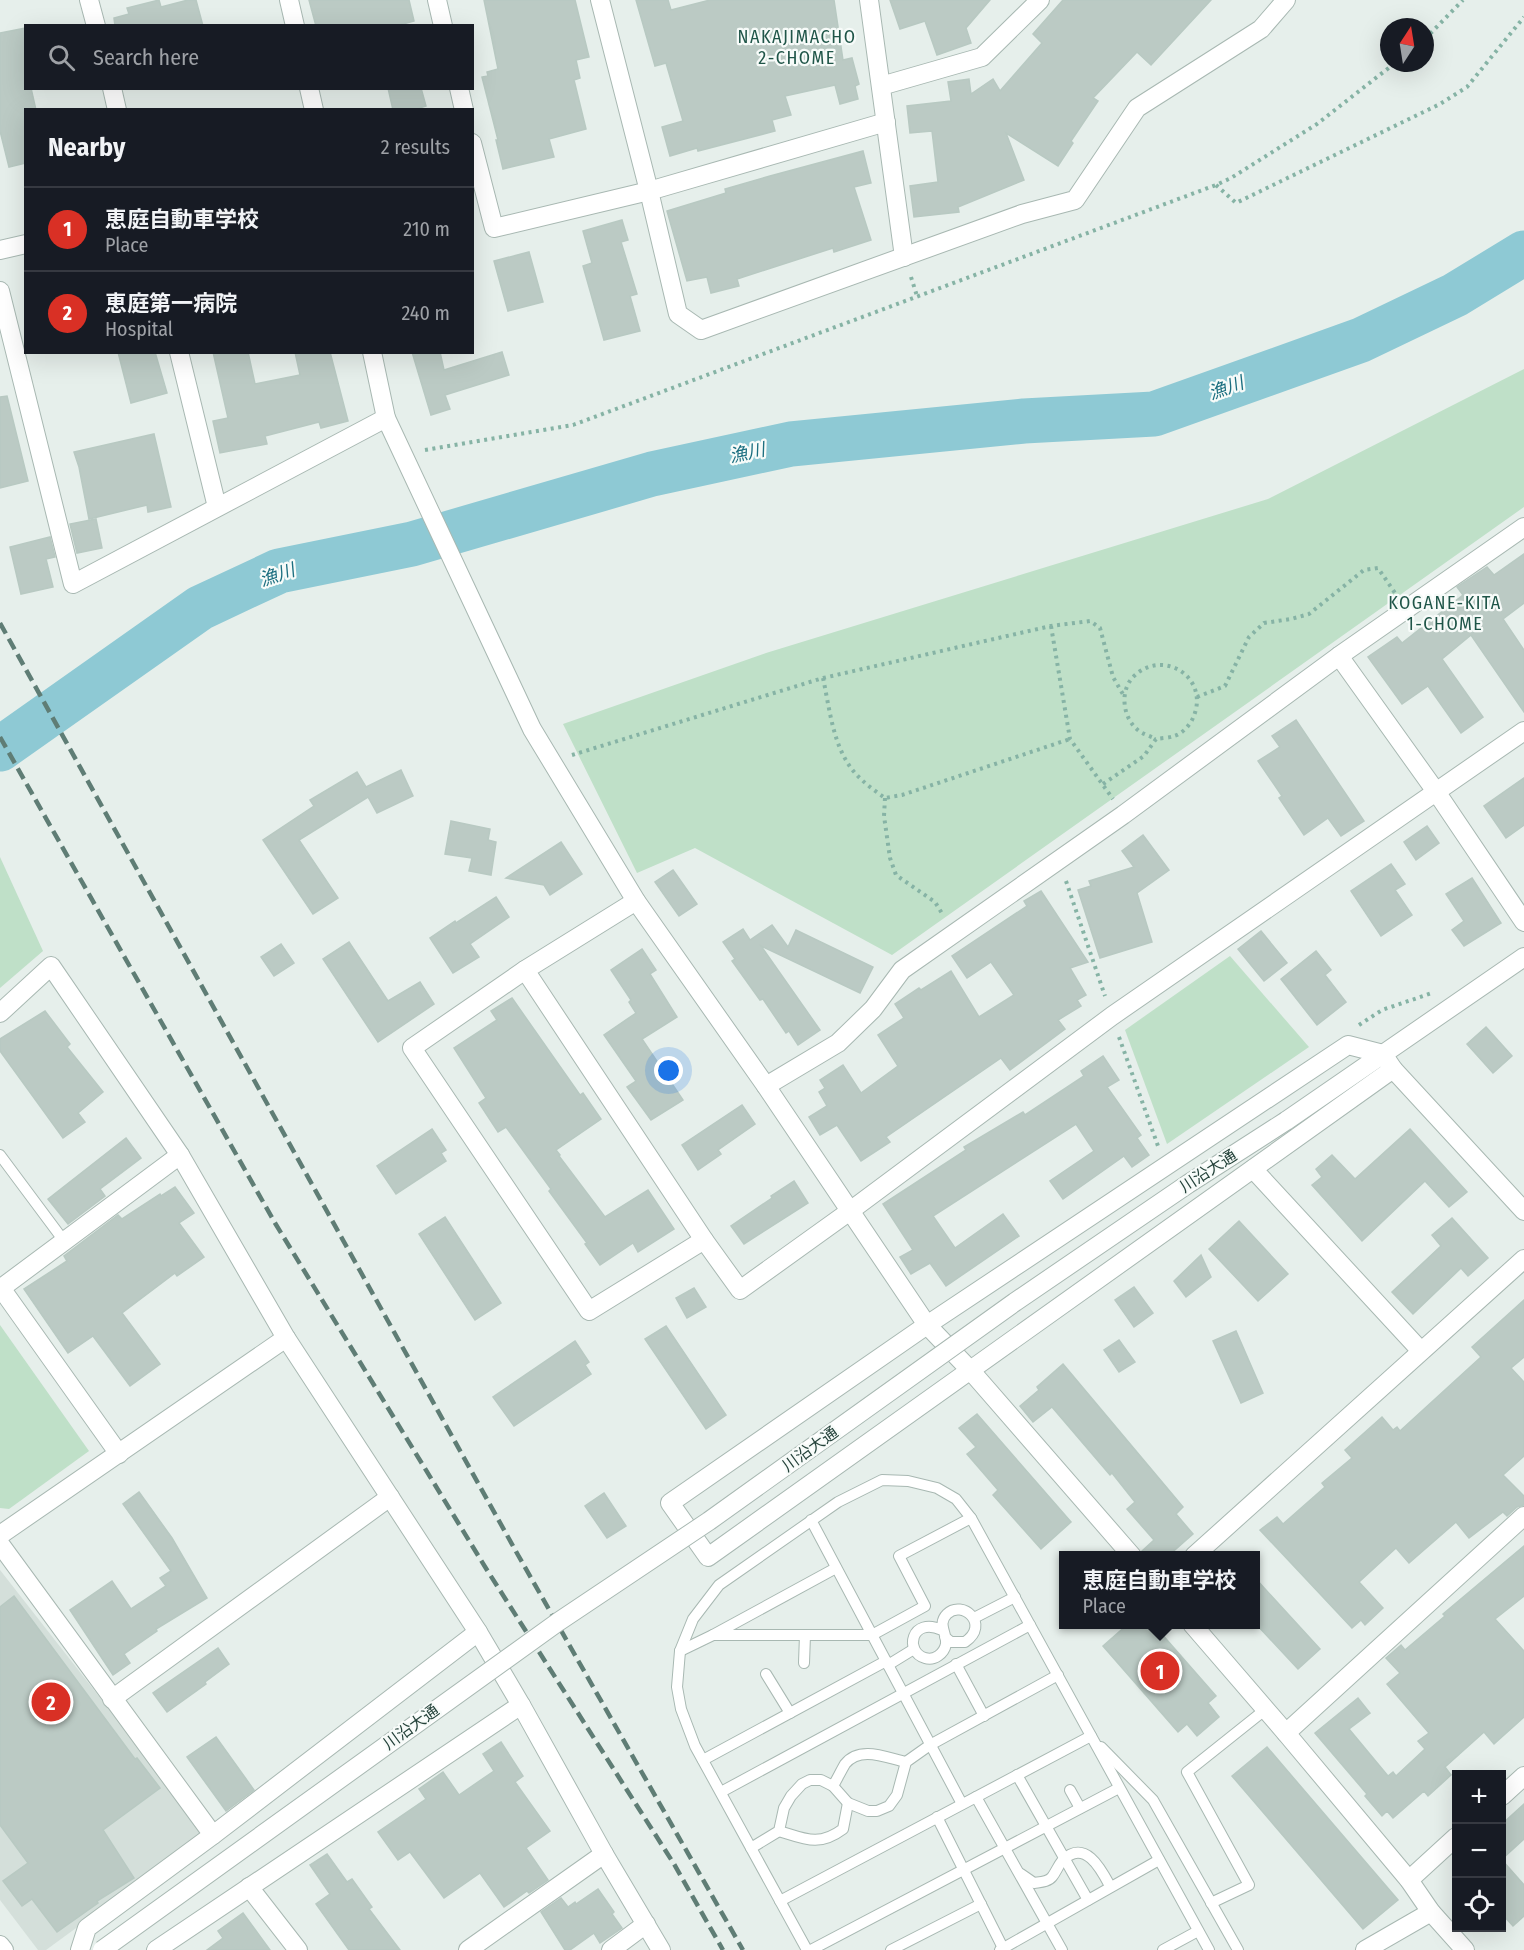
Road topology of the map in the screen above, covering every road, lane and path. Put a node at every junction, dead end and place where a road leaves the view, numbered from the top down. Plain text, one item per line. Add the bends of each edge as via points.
1 (89, 0) edge
2 (289, 0) edge
3 (436, 0) edge
4 (600, 0) edge
5 (869, 0) edge
6 (1040, 0) edge
7 (1286, 0) edge
8 (1463, 0) edge
9 (1524, 17) edge
10 (95, 24) edge
11 (295, 24) edge
12 (442, 24) edge
13 (1434, 30) edge
14 (1383, 72) edge
15 (881, 86) junction
16 (112, 90) edge
17 (309, 90) edge
18 (459, 90) edge
19 (117, 108) edge
20 (314, 108) edge
21 (464, 108) edge
22 (886, 122) junction
23 (474, 151) edge
24 (1216, 185) junction
25 (649, 191) junction
26 (24, 244) edge
27 (0, 250) edge
28 (904, 257) junction
29 (0, 291) edge
30 (179, 354) edge
31 (372, 354) edge
32 (386, 418) junction
33 (403, 454) junction
34 (217, 507) junction
35 (1524, 527) edge
36 (1406, 610) junction
37 (1051, 626) junction
38 (1339, 656) junction
39 (823, 678) junction
40 (1124, 696) junction
41 (1197, 697) junction
42 (1524, 731) edge
43 (1070, 739) junction
44 (1156, 739) junction
45 (563, 758) dead end
46 (1102, 784) junction
47 (1437, 793) junction
48 (885, 798) junction
49 (1124, 815) junction
50 (1059, 860) junction
51 (636, 901) junction
52 (1524, 922) edge
53 (956, 933) junction
54 (1524, 957) edge
55 (525, 970) junction
56 (1433, 993) dead end
57 (0, 1013) edge
58 (1112, 1016) junction
59 (1353, 1029) dead end
60 (1388, 1062) junction
61 (766, 1086) junction
62 (1158, 1147) dead end
63 (0, 1155) edge
64 (180, 1155) junction
65 (1253, 1169) junction
66 (850, 1211) junction
67 (1524, 1211) edge
68 (704, 1240) junction
69 (64, 1241) junction
70 (1524, 1259) edge
71 (0, 1288) edge
72 (927, 1325) junction
73 (286, 1338) junction
74 (1421, 1351) junction
75 (971, 1371) junction
76 (119, 1454) junction
77 (390, 1497) junction
78 (1524, 1516) edge
79 (971, 1518) junction
80 (810, 1520) junction
81 (0, 1535) edge
82 (0, 1544) edge
83 (1128, 1551) edge
84 (1200, 1551) edge
85 (836, 1568) junction
86 (1015, 1597) junction
87 (974, 1618) junction
88 (1030, 1625) junction
89 (1196, 1629) edge
90 (478, 1632) junction
91 (944, 1633) junction
92 (713, 1635) junction
93 (805, 1635) junction
94 (872, 1635) junction
95 (914, 1649) junction
96 (680, 1651) junction
97 (887, 1663) junction
98 (804, 1664) dead end
99 (956, 1664) junction
100 (766, 1674) dead end
101 (1058, 1676) junction
102 (903, 1693) junction
103 (112, 1699) junction
104 (521, 1705) junction
105 (1266, 1709) junction
106 (790, 1713) junction
107 (984, 1716) junction
108 (1286, 1732) junction
109 (1091, 1736) junction
110 (930, 1744) junction
111 (703, 1760) junction
112 (906, 1762) junction
113 (1017, 1775) junction
114 (1524, 1776) edge
115 (833, 1786) junction
116 (1119, 1788) junction
117 (1071, 1790) dead end
118 (721, 1792) junction
119 (1506, 1792) edge
120 (976, 1797) junction
121 (848, 1803) junction
122 (962, 1804) junction
123 (1080, 1808) junction
124 (937, 1817) junction
125 (1046, 1826) junction
126 (778, 1831) junction
127 (213, 1835) junction
128 (1452, 1841) edge
129 (751, 1848) junction
130 (1004, 1848) junction
131 (604, 1854) junction
132 (1065, 1859) junction
133 (1159, 1860) junction
134 (963, 1869) junction
135 (1018, 1873) junction
136 (1409, 1880) junction
137 (1110, 1886) junction
138 (249, 1887) junction
139 (1088, 1900) junction
140 (780, 1901) junction
141 (1211, 1903) junction
142 (981, 1904) junction
143 (1431, 1912) junction
144 (1047, 1923) junction
145 (646, 1924) junction
146 (1198, 1931) junction
147 (0, 1945) edge
148 (163, 1948) edge
149 (4, 1950) edge
150 (80, 1950) edge
151 (102, 1950) edge
152 (298, 1950) edge
153 (468, 1950) edge
154 (611, 1950) edge
155 (662, 1950) edge
156 (809, 1950) edge
157 (891, 1950) edge
158 (1002, 1950) edge
159 (1062, 1950) edge
160 (1163, 1950) edge
161 (1209, 1950) edge
162 (1238, 1950) edge
163 (1365, 1950) edge
164 (1466, 1950) edge

1 - 10 street
2 - 11 street
3 - 12 street
4 - 25 street
5 - 15 street
6 - 15 street via 982,57
7 - 28 street via 1261,29 1137,108 1075,200 1022,214
8 - 13 path
9 - 24 path via 1467,87 1440,105 1236,203
14 - 24 path via 1317,124
15 - 22 street
16 - 19 street
17 - 20 street
18 - 21 street
22 - 25 street
22 - 28 street
23 - 25 street via 494,228
24 - 33 path via 573,425
25 - 28 street via 678,314 701,330
26 - 27 street
29 - 34 street via 73,584
30 - 34 street
31 - 32 street
32 - 33 street
32 - 34 street
33 - 51 street via 532,729
35 - 36 street
36 - 38 street
36 - 41 path via 1378,568 1364,570 1309,614 1264,623 1249,637 1225,686
37 - 39 path
37 - 40 path via 1090,621 1100,628 1113,677
37 - 43 path
38 - 47 street
38 - 49 street
39 - 45 path
39 - 48 path via 846,761 856,775
40 - 41 path via 1132,678 1147,667 1166,665 1184,672 1196,688
40 - 44 path via 1126,715 1138,731
41 - 44 path via 1198,707 1190,725 1175,736
42 - 47 street
43 - 46 path
43 - 48 path
44 - 46 path via 1144,756
46 - 49 path
47 - 52 street
47 - 58 street
48 - 53 path via 890,858 896,874 934,902
49 - 50 street
50 - 53 street
50 - 58 path
51 - 55 street
51 - 61 street
53 - 61 street via 902,970 873,1009 838,1043
54 - 60 street, 川沿大通
55 - 68 street
55 - 68 street via 412,1048 418,1058 589,1311
56 - 59 path via 1382,1010
57 - 64 street via 51,966
58 - 62 path
58 - 66 street
60 - 65 street
60 - 67 street
60 - 72 street via 1348,1045
60 - 151 street, 川沿大通, bridge via 1188,1184 1015,1302 709,1521 558,1622
61 - 66 street
63 - 69 lane
64 - 69 street
64 - 73 street
65 - 74 street
65 - 75 street
66 - 68 street via 740,1290
66 - 72 street
69 - 71 street
70 - 74 street
71 - 76 street
72 - 75 street
72 - 75 street via 670,1503 708,1557
73 - 76 street
73 - 77 street
74 - 84 street
75 - 83 street
76 - 81 street
77 - 90 street
77 - 103 street
78 - 108 street
79 - 80 lane via 956,1499 937,1488 882,1480
79 - 86 lane
79 - 94 lane via 899,1556 925,1606
80 - 85 lane
80 - 96 lane via 719,1585 693,1619
82 - 103 street
85 - 92 lane
85 - 94 lane
86 - 87 lane
86 - 88 lane
87 - 91 lane via 967,1611 948,1612 943,1620
87 - 91 lane via 975,1632 965,1642 951,1642
88 - 99 lane
88 - 101 lane
89 - 105 street
90 - 104 street
90 - 127 street
91 - 95 lane via 933,1626 924,1627 916,1632
91 - 95 lane via 943,1651 938,1656 925,1658
92 - 93 lane
92 - 96 lane
93 - 94 lane
93 - 98 lane
94 - 97 lane
95 - 97 lane
96 - 111 lane via 677,1687 681,1709
97 - 102 lane
97 - 106 lane
99 - 102 lane
99 - 107 lane
100 - 106 lane
101 - 107 lane
101 - 109 lane
102 - 110 lane
102 - 118 lane
103 - 127 street
104 - 131 street
104 - 138 street
105 - 108 street
105 - 141 lane via 1187,1772 1249,1885
106 - 111 lane
107 - 110 lane
108 - 136 street
109 - 113 lane
109 - 116 lane
109 - 141 lane via 1153,1800
110 - 112 lane
110 - 122 lane
111 - 118 lane
112 - 115 lane via 870,1753 855,1756
112 - 121 lane via 897,1796 890,1806 868,1811
113 - 120 lane
113 - 125 lane
114 - 119 street
115 - 121 lane
115 - 126 lane via 821,1780 802,1784 784,1808
116 - 123 lane
116 - 133 lane
117 - 123 lane
118 - 129 lane
120 - 122 lane
120 - 130 lane
121 - 126 lane via 843,1829 833,1836 819,1841
122 - 124 lane
123 - 125 lane
124 - 134 lane
124 - 140 lane
125 - 130 lane
125 - 132 lane
126 - 129 lane
127 - 150 street via 87,1928
128 - 136 street
129 - 140 lane
130 - 134 lane
130 - 135 lane
131 - 145 street
131 - 153 street
132 - 135 lane via 1045,1881 1035,1883
132 - 137 lane via 1084,1854 1098,1862
132 - 139 lane
133 - 137 lane
133 - 146 lane
134 - 142 lane
134 - 156 lane
135 - 144 lane
136 - 143 street
137 - 139 lane
138 - 148 street
138 - 152 street
139 - 144 lane
140 - 156 lane
141 - 162 lane
142 - 157 lane
142 - 158 lane
143 - 163 street
143 - 164 street
144 - 158 lane
144 - 159 lane
145 - 154 street
145 - 155 street
146 - 160 lane
146 - 161 lane
147 - 149 street

